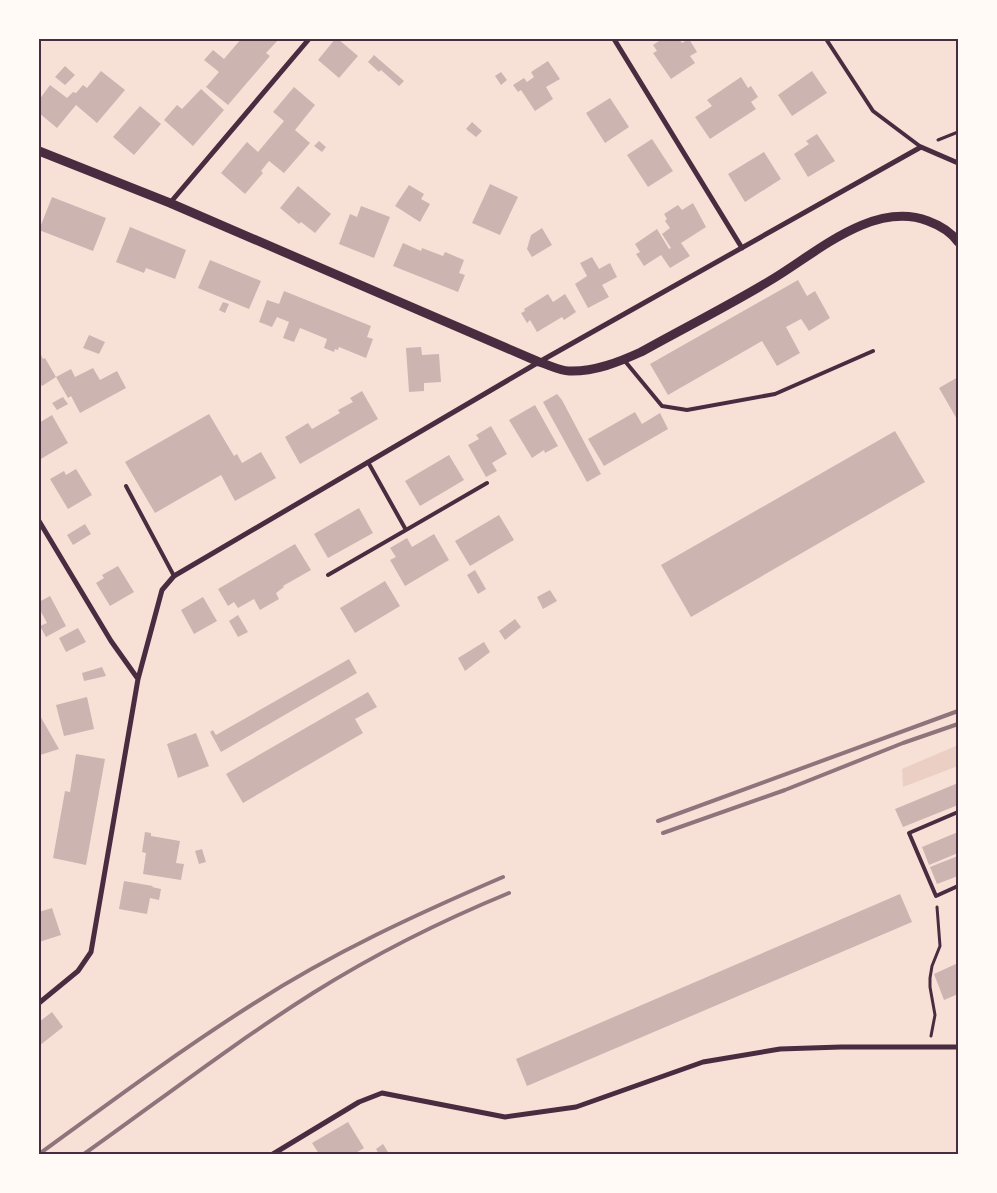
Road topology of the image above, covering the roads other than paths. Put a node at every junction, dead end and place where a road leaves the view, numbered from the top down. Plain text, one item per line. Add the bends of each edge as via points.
1 (308, 39) edge
2 (614, 39) edge
3 (826, 39) edge
4 (921, 147) junction
5 (39, 151) edge
6 (958, 163) edge
7 (170, 203) junction
8 (958, 242) edge
9 (742, 248) junction
10 (873, 351) dead end
11 (624, 360) junction
12 (539, 362) junction
13 (368, 462) junction
14 (487, 483) dead end
15 (126, 486) dead end
16 (39, 521) edge
17 (406, 530) junction
18 (328, 575) dead end
19 (174, 576) junction
20 (138, 679) junction
21 (958, 812) edge
22 (958, 886) edge
23 (39, 1003) edge
24 (958, 1046) edge
25 (273, 1154) edge

1 - 7 street
2 - 9 street
3 - 4 lane via 873,111
4 - 6 street
4 - 9 street
5 - 7 street
7 - 12 street
8 - 11 street via 940,225 908,216 871,222 839,236 771,280
9 - 12 street
10 - 11 lane via 774,394 687,410 662,406
11 - 12 street via 591,370 568,371
12 - 13 street
13 - 17 lane
13 - 19 street
14 - 17 lane
15 - 19 lane
16 - 20 street via 111,641
17 - 18 lane
19 - 20 street via 162,590
20 - 23 street via 91,952 78,971
21 - 22 lane via 909,833 936,896
24 - 25 street via 780,1050 703,1062 576,1107 505,1117 382,1093 359,1102

